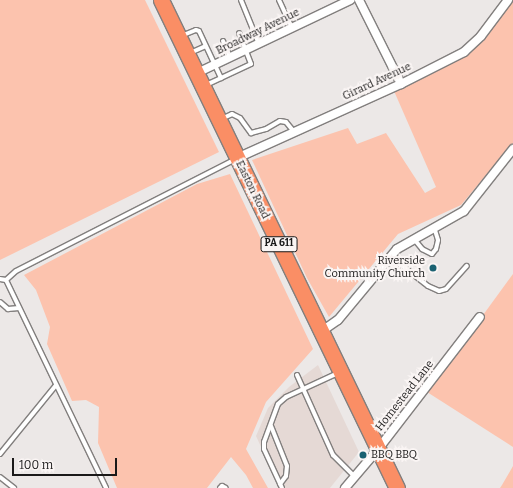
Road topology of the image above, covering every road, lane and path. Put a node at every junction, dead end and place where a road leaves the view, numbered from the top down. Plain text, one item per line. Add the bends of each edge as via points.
1 (161, 0) edge
2 (240, 0) edge
3 (279, 0) edge
4 (350, 0) edge
5 (358, 0) edge
6 (508, 0) edge
7 (292, 28) junction
8 (239, 33) dead end
9 (179, 36) junction
10 (223, 41) dead end
11 (259, 44) junction
12 (206, 46) junction
13 (246, 50) junction
14 (188, 54) junction
15 (230, 58) junction
16 (215, 65) junction
17 (221, 78) junction
18 (200, 80) junction
19 (401, 84) junction
20 (219, 120) junction
21 (294, 132) junction
22 (513, 149) edge
23 (237, 158) junction
24 (434, 227) junction
25 (414, 238) junction
26 (390, 257) junction
27 (468, 266) dead end
28 (0, 279) edge
29 (6, 280) junction
30 (0, 302) edge
31 (19, 308) junction
32 (480, 317) dead end
33 (322, 331) junction
34 (342, 371) junction
35 (297, 375) dead end
36 (56, 385) junction
37 (303, 389) junction
38 (271, 426) junction
39 (379, 448) junction
40 (0, 454) edge
41 (0, 477) edge
42 (355, 477) junction
43 (281, 486) edge
44 (14, 488) edge
45 (106, 488) edge
46 (220, 488) edge
47 (226, 488) edge
48 (346, 488) edge
49 (397, 488) edge

1 - 9 highway, Easton Road / PA 611
2 - 11 lane
3 - 7 lane
4 - 7 street, Broadway Avenue
5 - 19 street
6 - 19 street, Girard Avenue via 481,36 464,52
7 - 11 street, Broadway Avenue
8 - 13 lane
9 - 12 lane via 199,31
9 - 14 highway, Easton Road / PA 611
10 - 15 lane
11 - 13 street, Broadway Avenue
12 - 14 lane
12 - 16 lane
13 - 15 street, Broadway Avenue
13 - 17 lane via 251,64
14 - 18 highway, Easton Road / PA 611
15 - 16 street, Broadway Avenue
16 - 17 lane
16 - 18 street, Broadway Avenue
17 - 18 lane
18 - 20 highway, Easton Road / PA 611
19 - 21 street, Girard Avenue
20 - 21 lane via 232,114 240,118 251,133 266,129 280,121 286,122
20 - 23 highway, Easton Road / PA 611
21 - 23 street, Girard Avenue
22 - 24 street via 464,211
23 - 29 lane via 16,271
23 - 33 highway, Easton Road / PA 611
24 - 25 street
24 - 25 lane via 438,240 432,254 422,249
25 - 26 street
26 - 27 lane via 428,286 439,291 446,289
26 - 33 street via 338,320
28 - 29 lane
29 - 31 lane
30 - 31 lane via 8,309
31 - 36 lane
32 - 39 street, Homestead Lane
33 - 34 highway, Easton Road / PA 611
34 - 37 lane
34 - 39 highway, Easton Road / PA 611
35 - 37 lane
36 - 40 lane
36 - 45 lane
37 - 38 lane via 278,404
37 - 42 lane via 333,455
38 - 43 lane via 287,466
38 - 43 lane via 264,442 264,449
39 - 42 street, Homestead Lane
39 - 49 highway, Easton Road / PA 611
41 - 44 lane
42 - 48 street, Homestead Lane
46 - 47 lane

